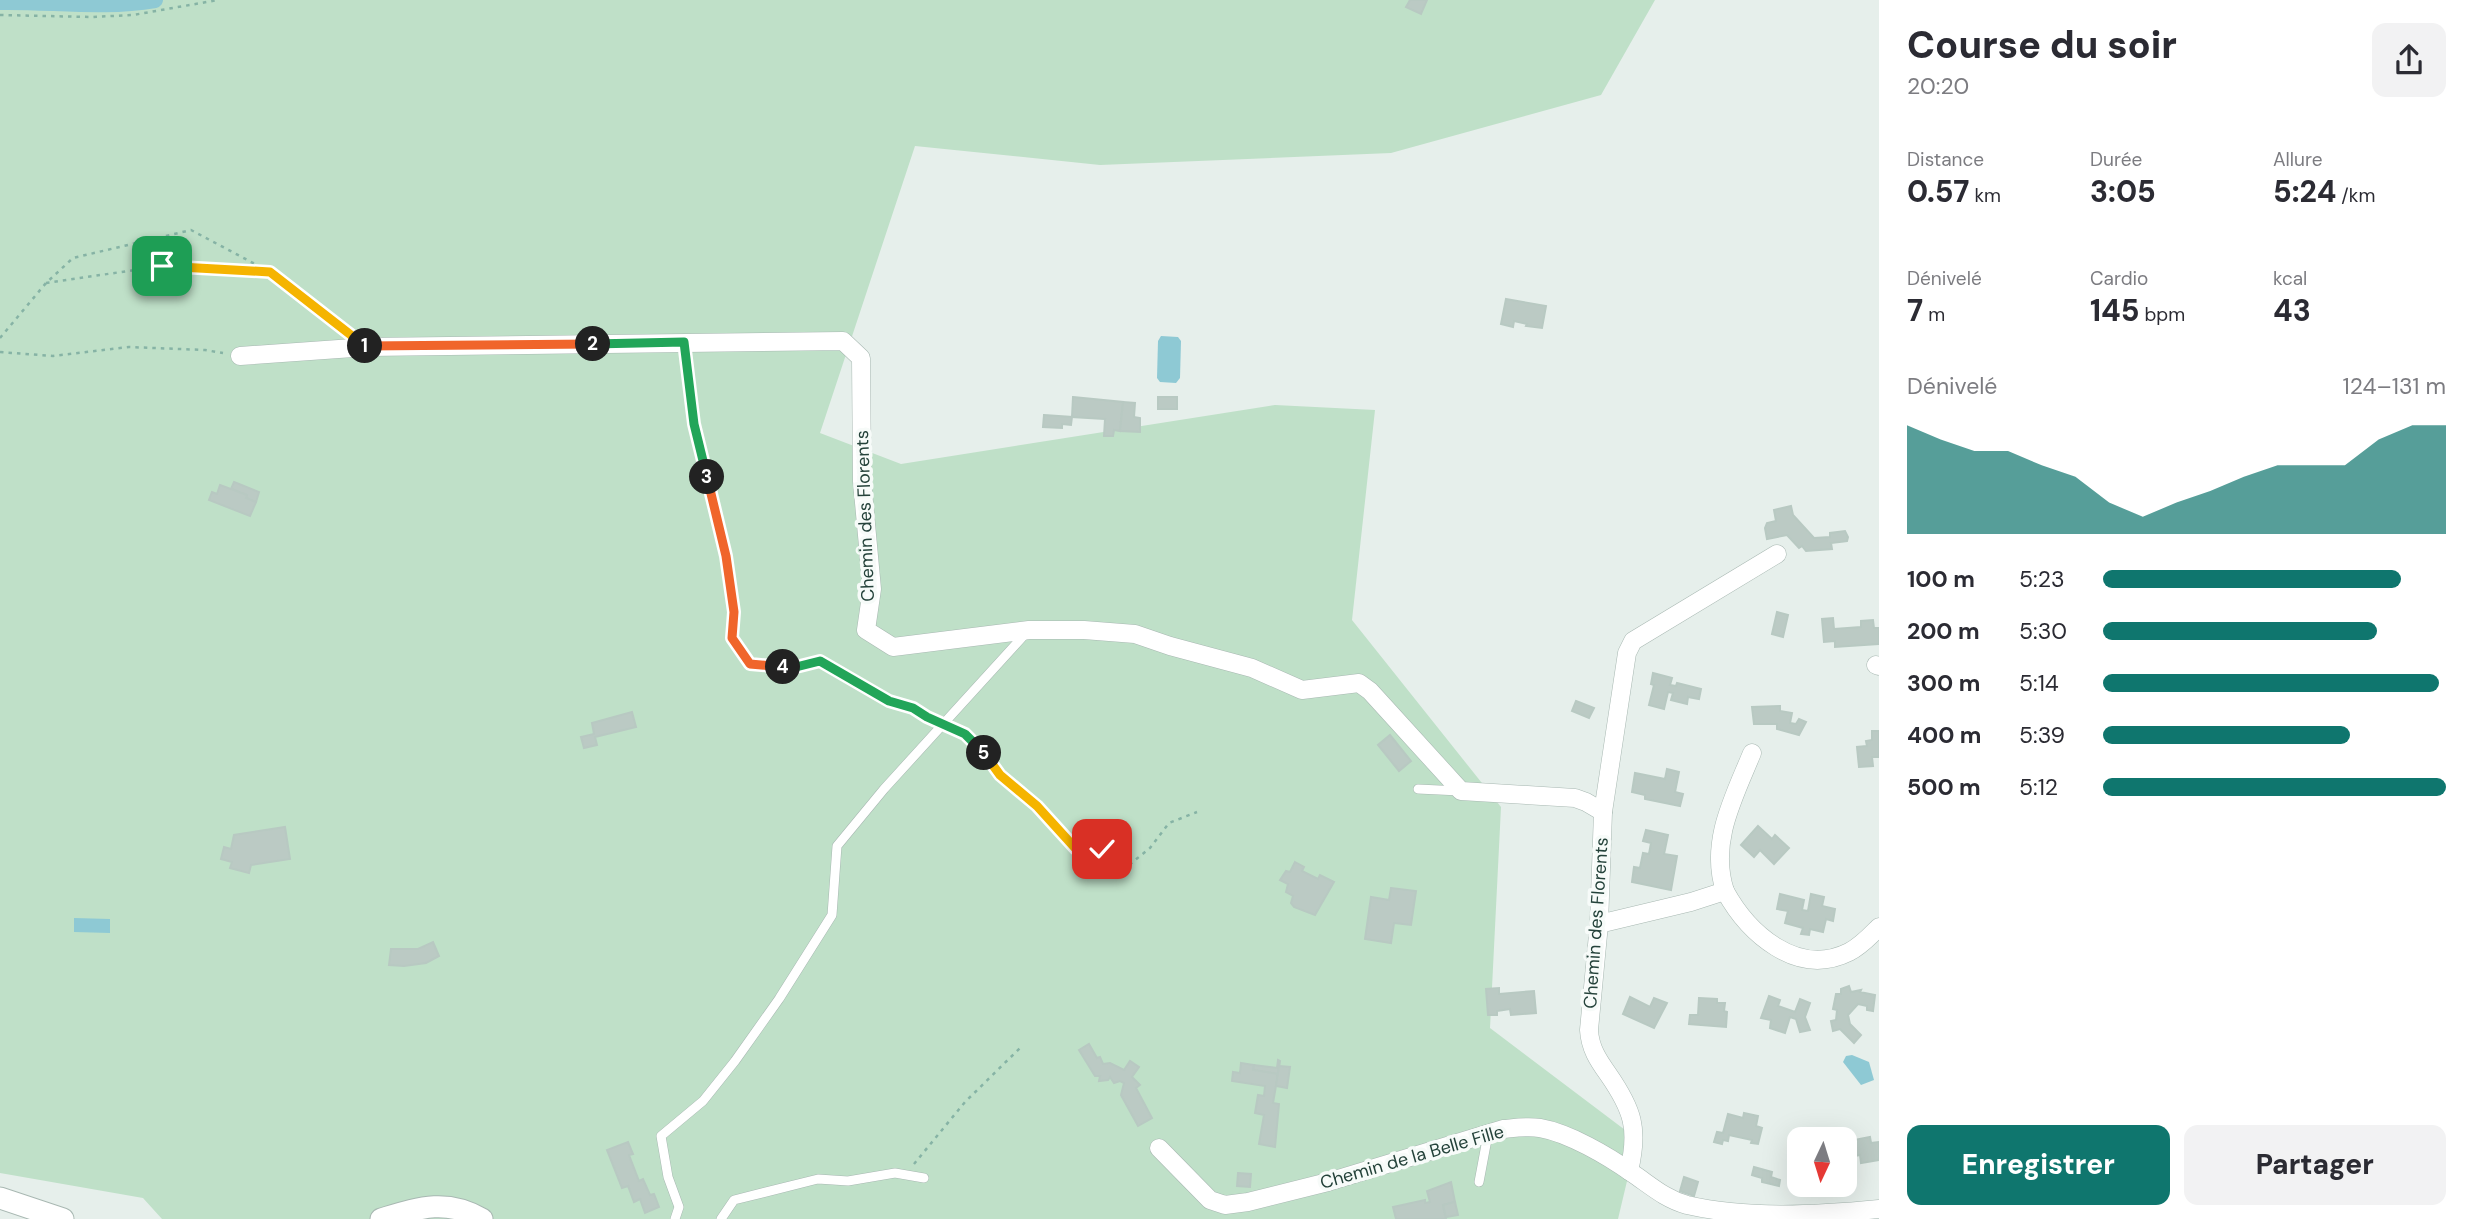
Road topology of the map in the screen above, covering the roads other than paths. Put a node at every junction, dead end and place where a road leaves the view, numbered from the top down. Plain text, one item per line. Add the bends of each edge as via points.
1 (240, 356) road end
2 (1777, 554) dead end
3 (1029, 630) junction
4 (1752, 753) dead end
5 (1418, 789) dead end
6 (1461, 791) junction
7 (1603, 813) junction
8 (1725, 891) junction
9 (1599, 924) junction
10 (1879, 927) edge
11 (1488, 1133) junction
12 (1159, 1149) dead end
13 (1629, 1171) junction
14 (924, 1178) dead end
15 (1479, 1182) dead end
16 (0, 1198) edge
17 (1879, 1209) edge
18 (56, 1219) edge
19 (381, 1219) edge
20 (482, 1219) edge
21 (675, 1219) edge
22 (721, 1219) edge

1 - 3 street, Chemin des Florents via 367,347 843,341 860,358 862,481 872,589 866,630 893,647
2 - 7 street via 1633,641 1627,653
3 - 6 street, Chemin des Florents via 1135,634 1252,668 1301,690 1359,683
3 - 21 lane via 837,846 832,915 736,1061 703,1101 661,1136 679,1207
4 - 8 street via 1720,842
5 - 6 lane
6 - 7 street, Chemin des Florents via 1575,798
7 - 9 street, Chemin des Florents
8 - 9 street
8 - 10 street via 1737,913 1759,935 1806,958 1848,952
9 - 13 street, Chemin des Florents via 1590,1043 1623,1097 1634,1126
11 - 12 street, Chemin de la Belle Fille via 1328,1182 1235,1204 1210,1200
11 - 13 street, Chemin de la Belle Fille via 1541,1128 1576,1141
11 - 15 lane
13 - 17 street, Chemin de la Belle Fille via 1671,1200 1726,1213 1808,1215
14 - 22 lane via 894,1173 848,1181 818,1179 734,1200
16 - 18 street
19 - 20 street via 444,1205

